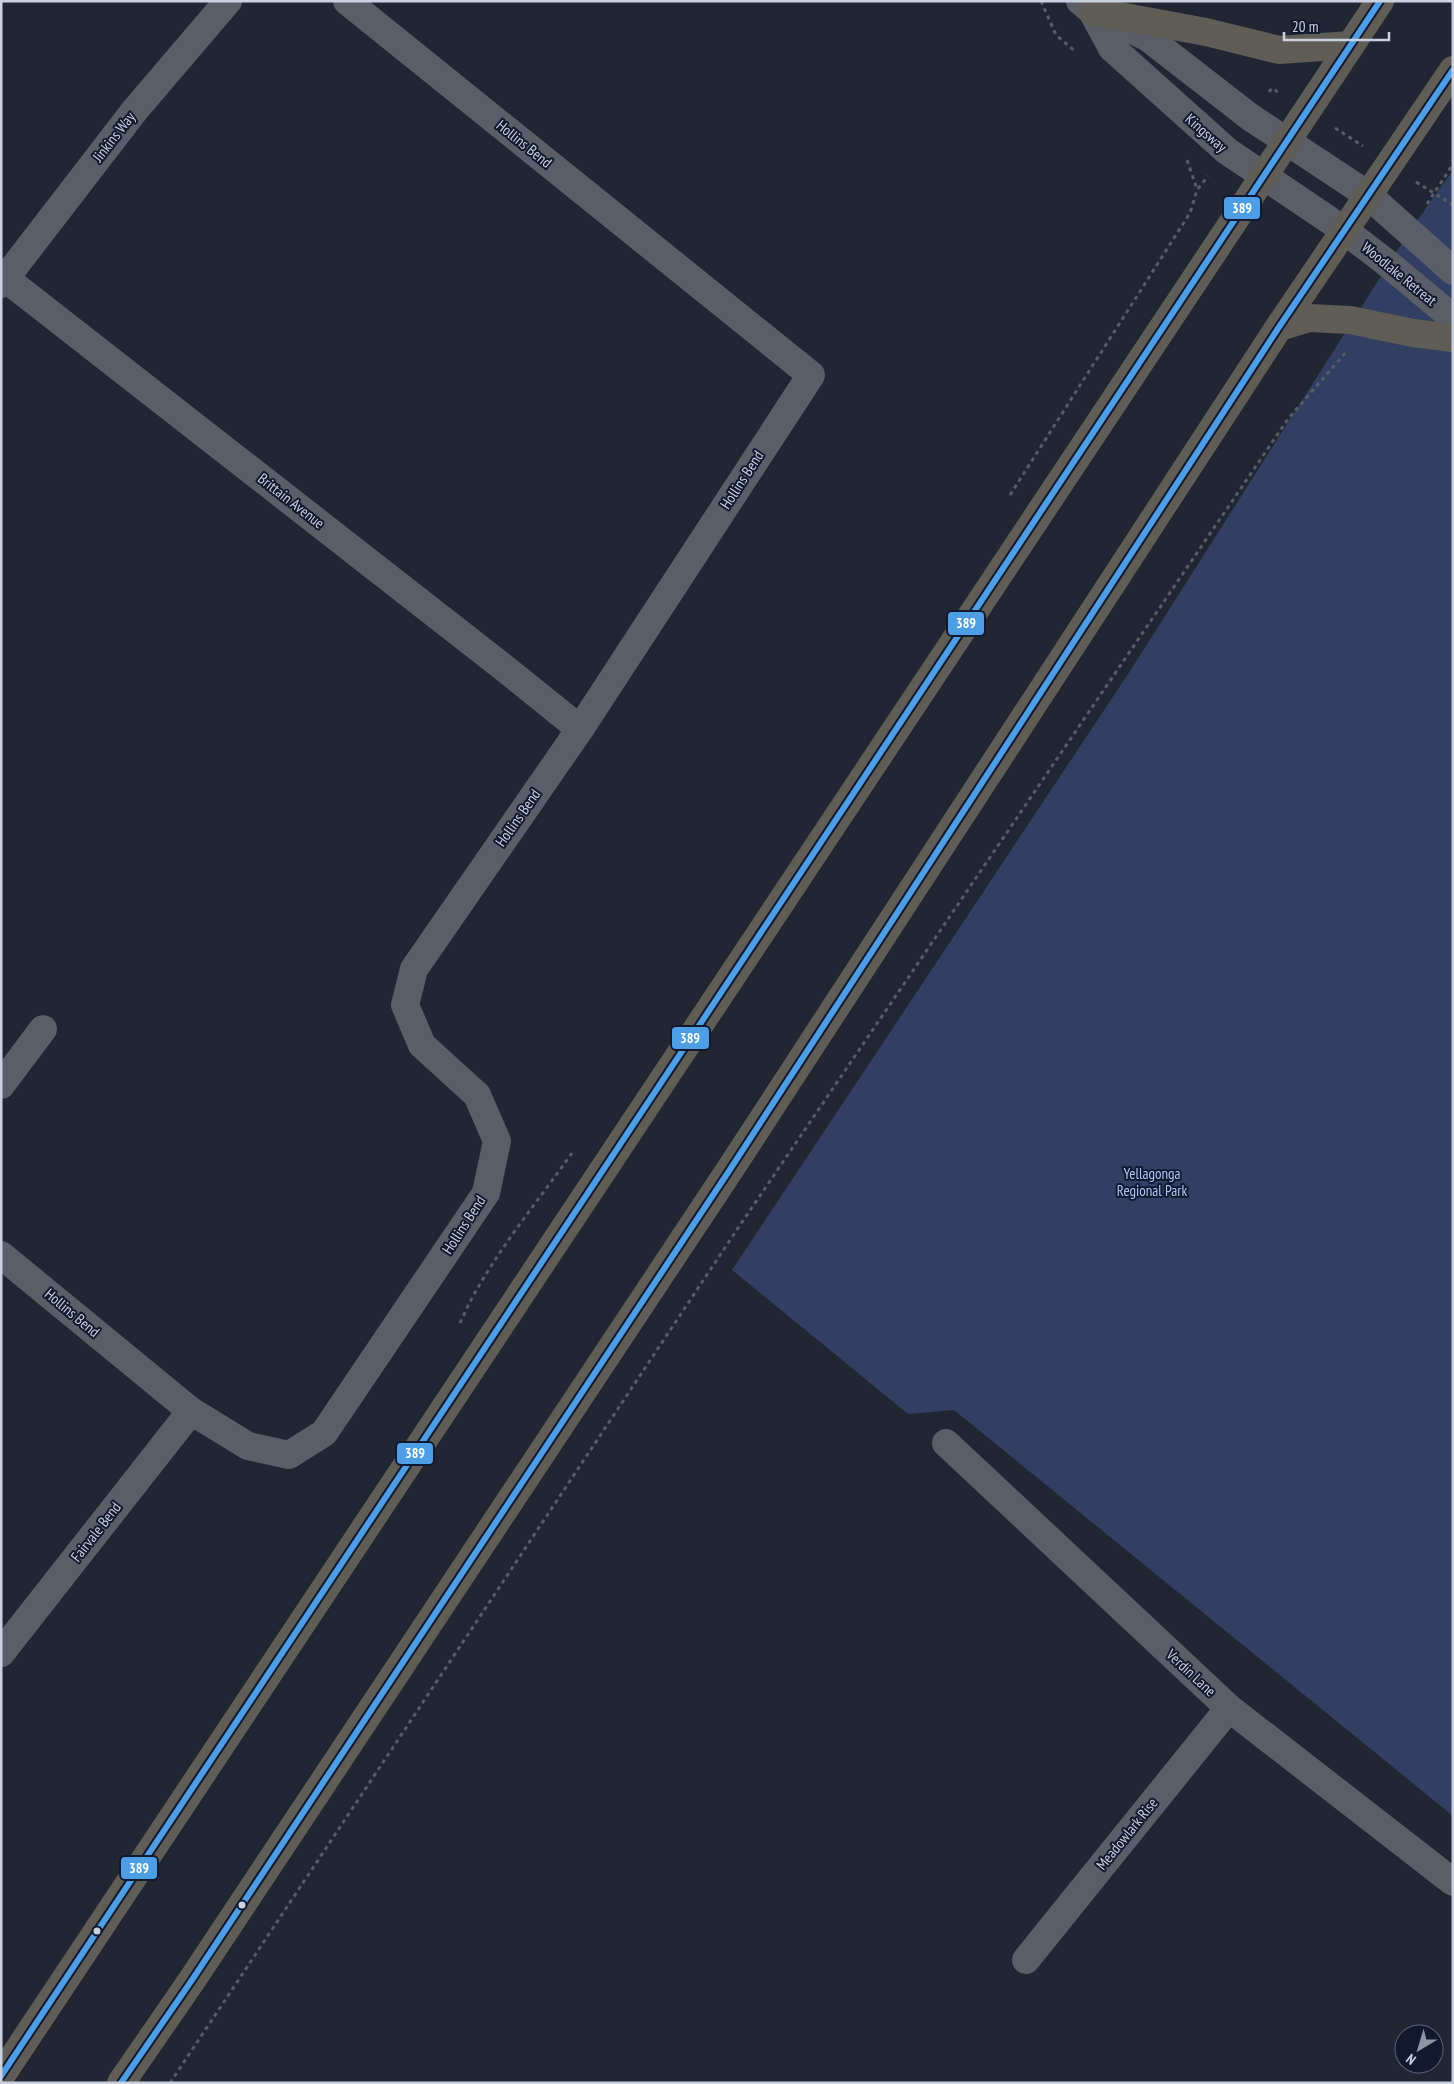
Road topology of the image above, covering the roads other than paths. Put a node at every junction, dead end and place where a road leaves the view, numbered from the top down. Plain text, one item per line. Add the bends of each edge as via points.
1 (228, 1) edge
2 (346, 1) edge
3 (1380, 1) edge
4 (1086, 6) edge
5 (1351, 45) junction
6 (1453, 70) edge
7 (1287, 142) junction
8 (1265, 177) junction
9 (1368, 195) junction
10 (1344, 230) junction
11 (1453, 271) edge
12 (3, 279) edge
13 (1453, 318) edge
14 (1279, 327) junction
15 (1453, 338) edge
16 (580, 729) junction
17 (43, 1029) dead end
18 (1, 1085) edge
19 (1, 1255) edge
20 (191, 1411) junction
21 (946, 1443) dead end
22 (1, 1653) edge
23 (1229, 1708) junction
24 (1453, 1882) edge
25 (1026, 1960) dead end
26 (1, 2076) edge
27 (121, 2083) edge

1 - 12 street, Jinkins Way via 135,110
2 - 16 street, Hollins Bend via 811,374
3 - 5 highway
4 - 5 highway via 1279,50
4 - 7 street via 1147,37 1236,107
4 - 8 street, Kingsway via 1112,48 1227,152
5 - 7 highway
6 - 9 highway
7 - 8 highway
7 - 9 street
8 - 10 street, Kingsway
8 - 26 highway
9 - 10 highway
9 - 11 street
10 - 13 street, Woodlake Retreat
10 - 14 highway
12 - 16 street, Brittain Avenue
14 - 15 highway via 1310,318 1350,320
14 - 27 highway via 723,1179
16 - 20 street, Hollins Bend via 414,969 406,1005 422,1045 477,1095 497,1141 486,1193 324,1433 289,1455 248,1446
17 - 18 street
19 - 20 street, Hollins Bend
20 - 22 street, Fairvale Bend
21 - 23 street, Verdin Lane
23 - 24 street, Verdin Lane
23 - 25 street, Meadowlark Rise

